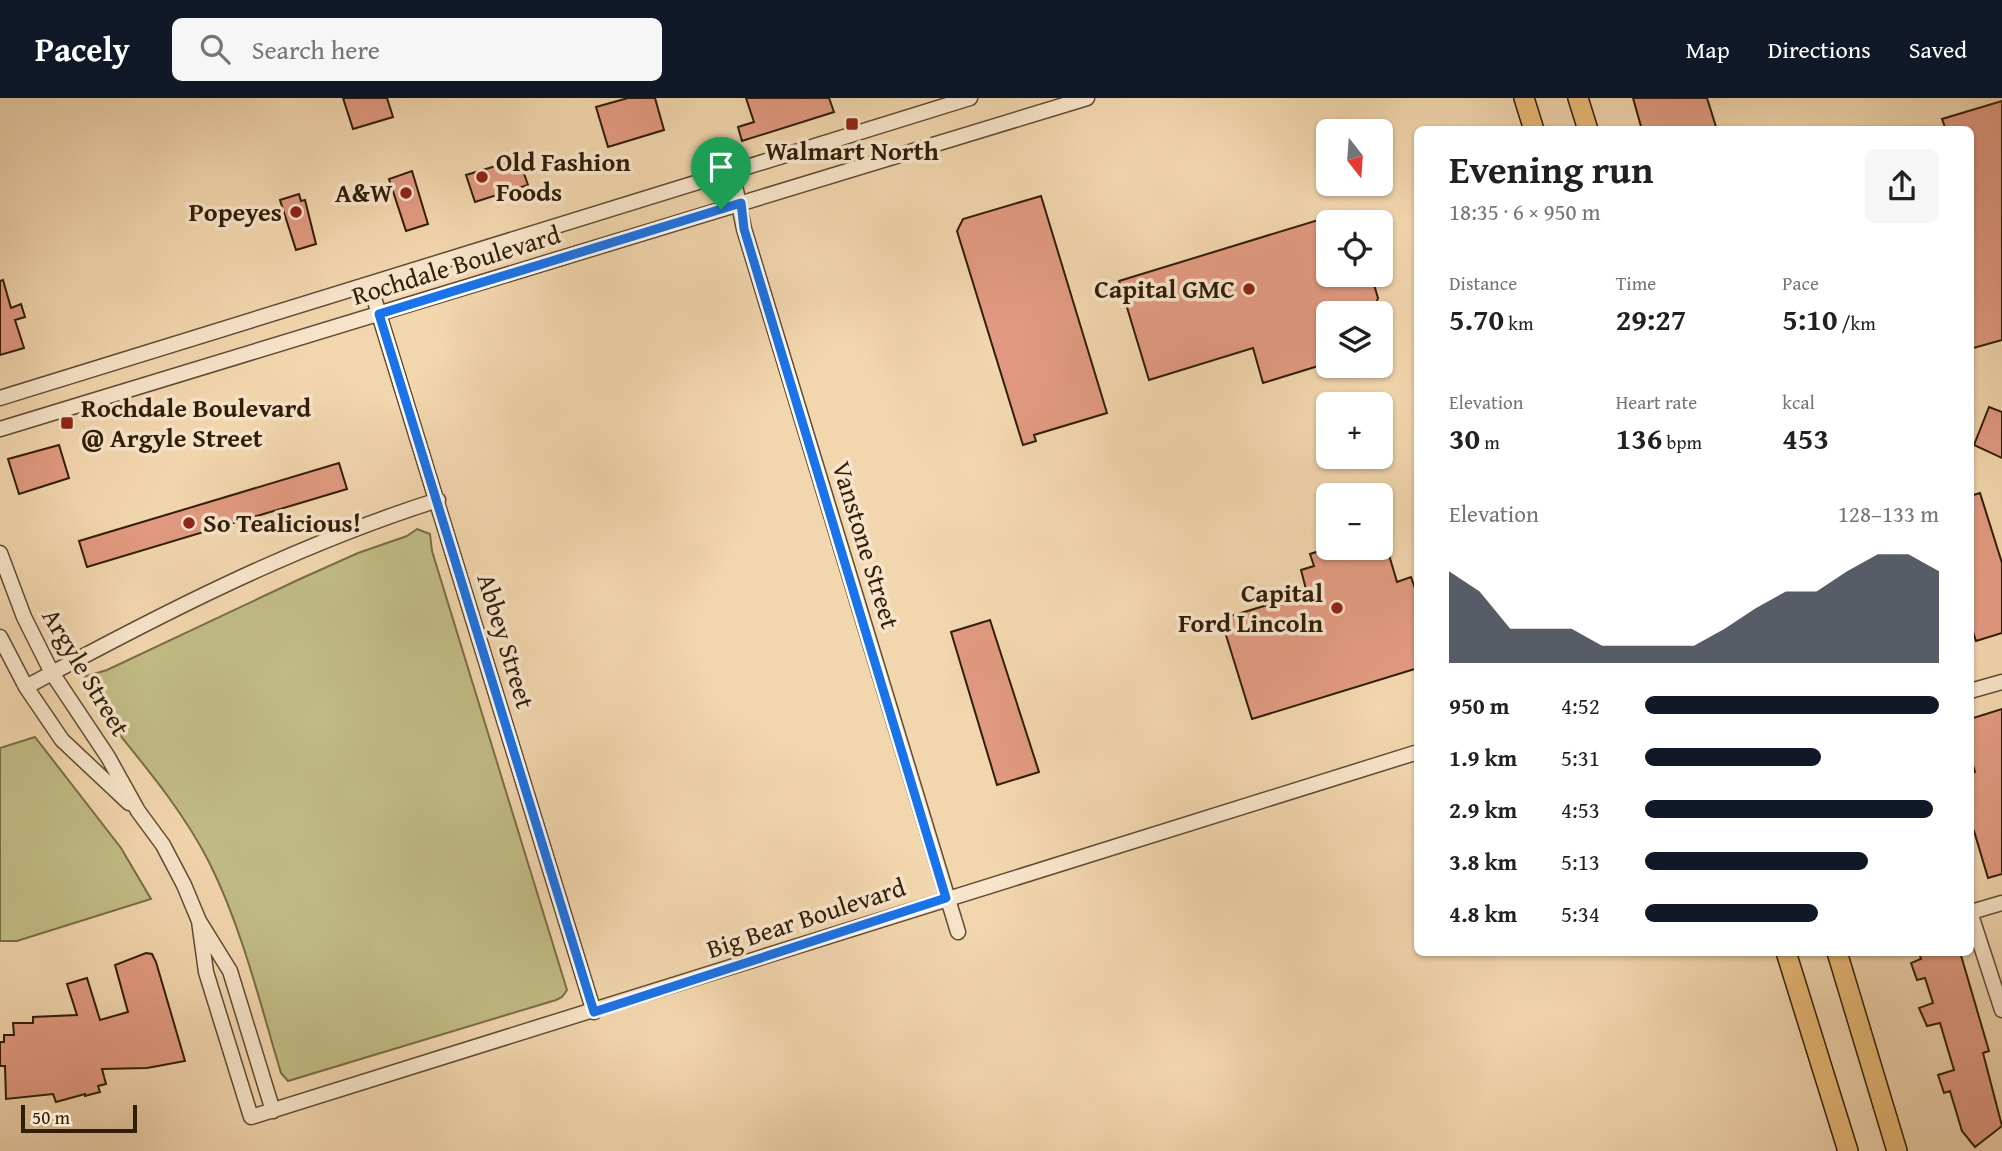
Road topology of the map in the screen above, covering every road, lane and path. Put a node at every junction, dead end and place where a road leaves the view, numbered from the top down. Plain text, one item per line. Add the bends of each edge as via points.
1 (970, 98) edge
2 (1087, 98) edge
3 (1524, 98) edge
4 (1578, 98) edge
5 (1533, 126) edge
6 (1587, 126) edge
7 (732, 171) junction
8 (741, 203) junction
9 (370, 285) junction
10 (379, 314) junction
11 (0, 398) edge
12 (0, 429) edge
13 (438, 500) junction
14 (0, 553) edge
15 (0, 637) edge
16 (52, 673) junction
17 (2002, 682) edge
18 (26, 687) junction
19 (1974, 690) edge
20 (1414, 753) edge
21 (138, 811) junction
22 (946, 898) junction
23 (2002, 903) edge
24 (1974, 911) edge
25 (199, 921) junction
26 (1974, 921) edge
27 (958, 932) dead end
28 (1787, 956) edge
29 (1838, 956) edge
30 (2002, 1010) edge
31 (594, 1012) junction
32 (273, 1111) junction
33 (251, 1118) joint
34 (1848, 1151) edge
35 (1897, 1151) edge

1 - 7 street, Rochdale Boulevard
2 - 8 street, Rochdale Boulevard
3 - 5 main road
4 - 6 main road
7 - 8 street, Vanstone Street
7 - 9 street, Rochdale Boulevard
8 - 10 street, Rochdale Boulevard
8 - 22 street, Vanstone Street via 744,229
9 - 10 street, Abbey Street
9 - 11 street, Rochdale Boulevard
10 - 12 street, Rochdale Boulevard
10 - 13 street, Abbey Street
13 - 16 street via 322,540 173,609
13 - 31 street, Abbey Street
14 - 16 street, Argyle Street
15 - 18 street, Argyle Street
16 - 18 street
16 - 21 street, Argyle Street
17 - 19 street
18 - 21 street, Argyle Street via 62,740
20 - 22 street, Big Bear Boulevard
21 - 25 street, Argyle Street via 163,845
22 - 27 street, Vanstone Street
22 - 31 street, Big Bear Boulevard
23 - 24 street
25 - 32 street, Argyle Street via 230,971
25 - 33 street, Argyle Street via 206,972
26 - 30 street
28 - 34 main road
29 - 35 main road
31 - 32 street, Big Bear Boulevard
32 - 33 street, Big Bear Boulevard

